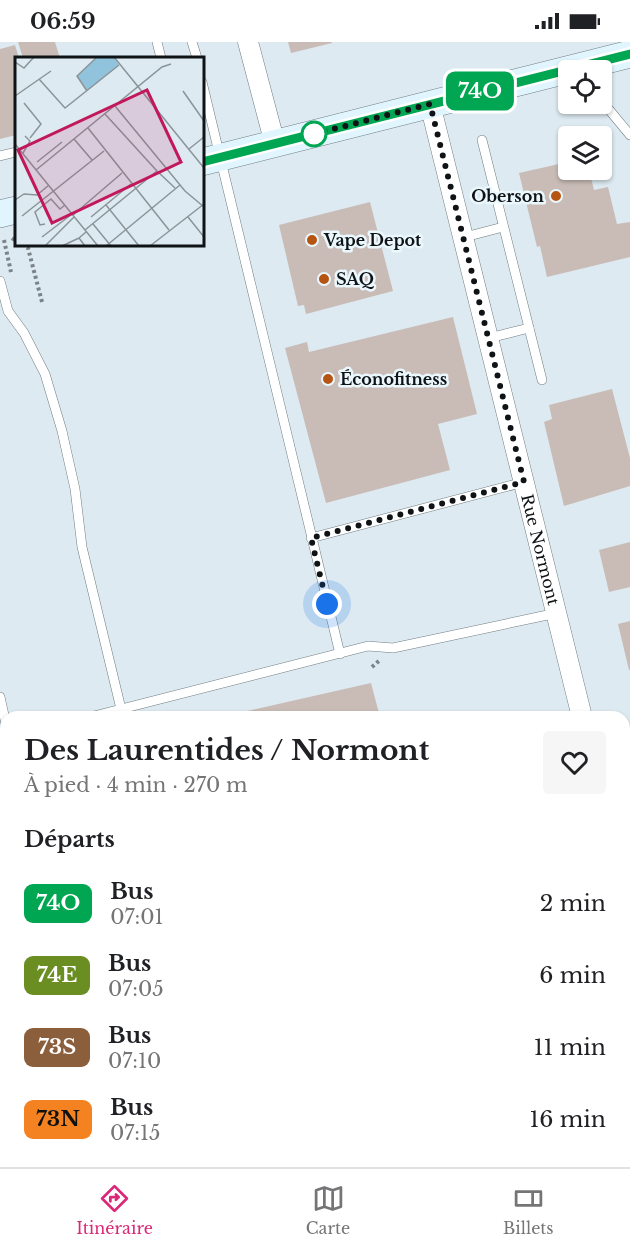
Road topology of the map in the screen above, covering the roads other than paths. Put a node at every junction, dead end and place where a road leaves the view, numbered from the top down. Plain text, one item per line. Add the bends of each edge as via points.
1 (157, 42) edge
2 (192, 42) edge
3 (248, 42) edge
4 (630, 54) edge
5 (161, 57) edge
6 (196, 57) edge
7 (612, 61) edge
8 (558, 75) edge
9 (204, 98) edge
10 (430, 104) junction
11 (612, 113) edge
12 (630, 135) edge
13 (482, 140) dead end
14 (275, 144) junction
15 (15, 152) edge
16 (0, 156) edge
17 (212, 160) edge
18 (15, 211) edge
19 (2, 227) edge
20 (503, 227) junction
21 (465, 237) junction
22 (0, 281) edge
23 (529, 328) junction
24 (489, 338) junction
25 (542, 380) dead end
26 (524, 482) junction
27 (311, 538) junction
28 (557, 613) junction
29 (340, 654) junction
30 (121, 709) junction
31 (113, 711) edge
32 (581, 711) edge

1 - 5 lane
2 - 6 lane
3 - 14 street
4 - 7 main road
8 - 10 main road
9 - 17 lane
10 - 14 main road
10 - 21 street, Rue Normont
11 - 12 lane
13 - 20 lane
14 - 17 main road
15 - 16 lane
17 - 27 lane via 232,212
18 - 19 main road
20 - 21 lane
20 - 23 lane
21 - 24 street, Rue Normont
22 - 30 lane via 8,310 45,374 62,431 82,547
23 - 24 lane
23 - 25 lane
24 - 26 street, Rue Normont
26 - 27 lane
26 - 28 street, Rue Normont
27 - 29 lane
28 - 29 lane via 393,648 368,646
28 - 32 street, Rue Normont
29 - 30 lane
30 - 31 lane

